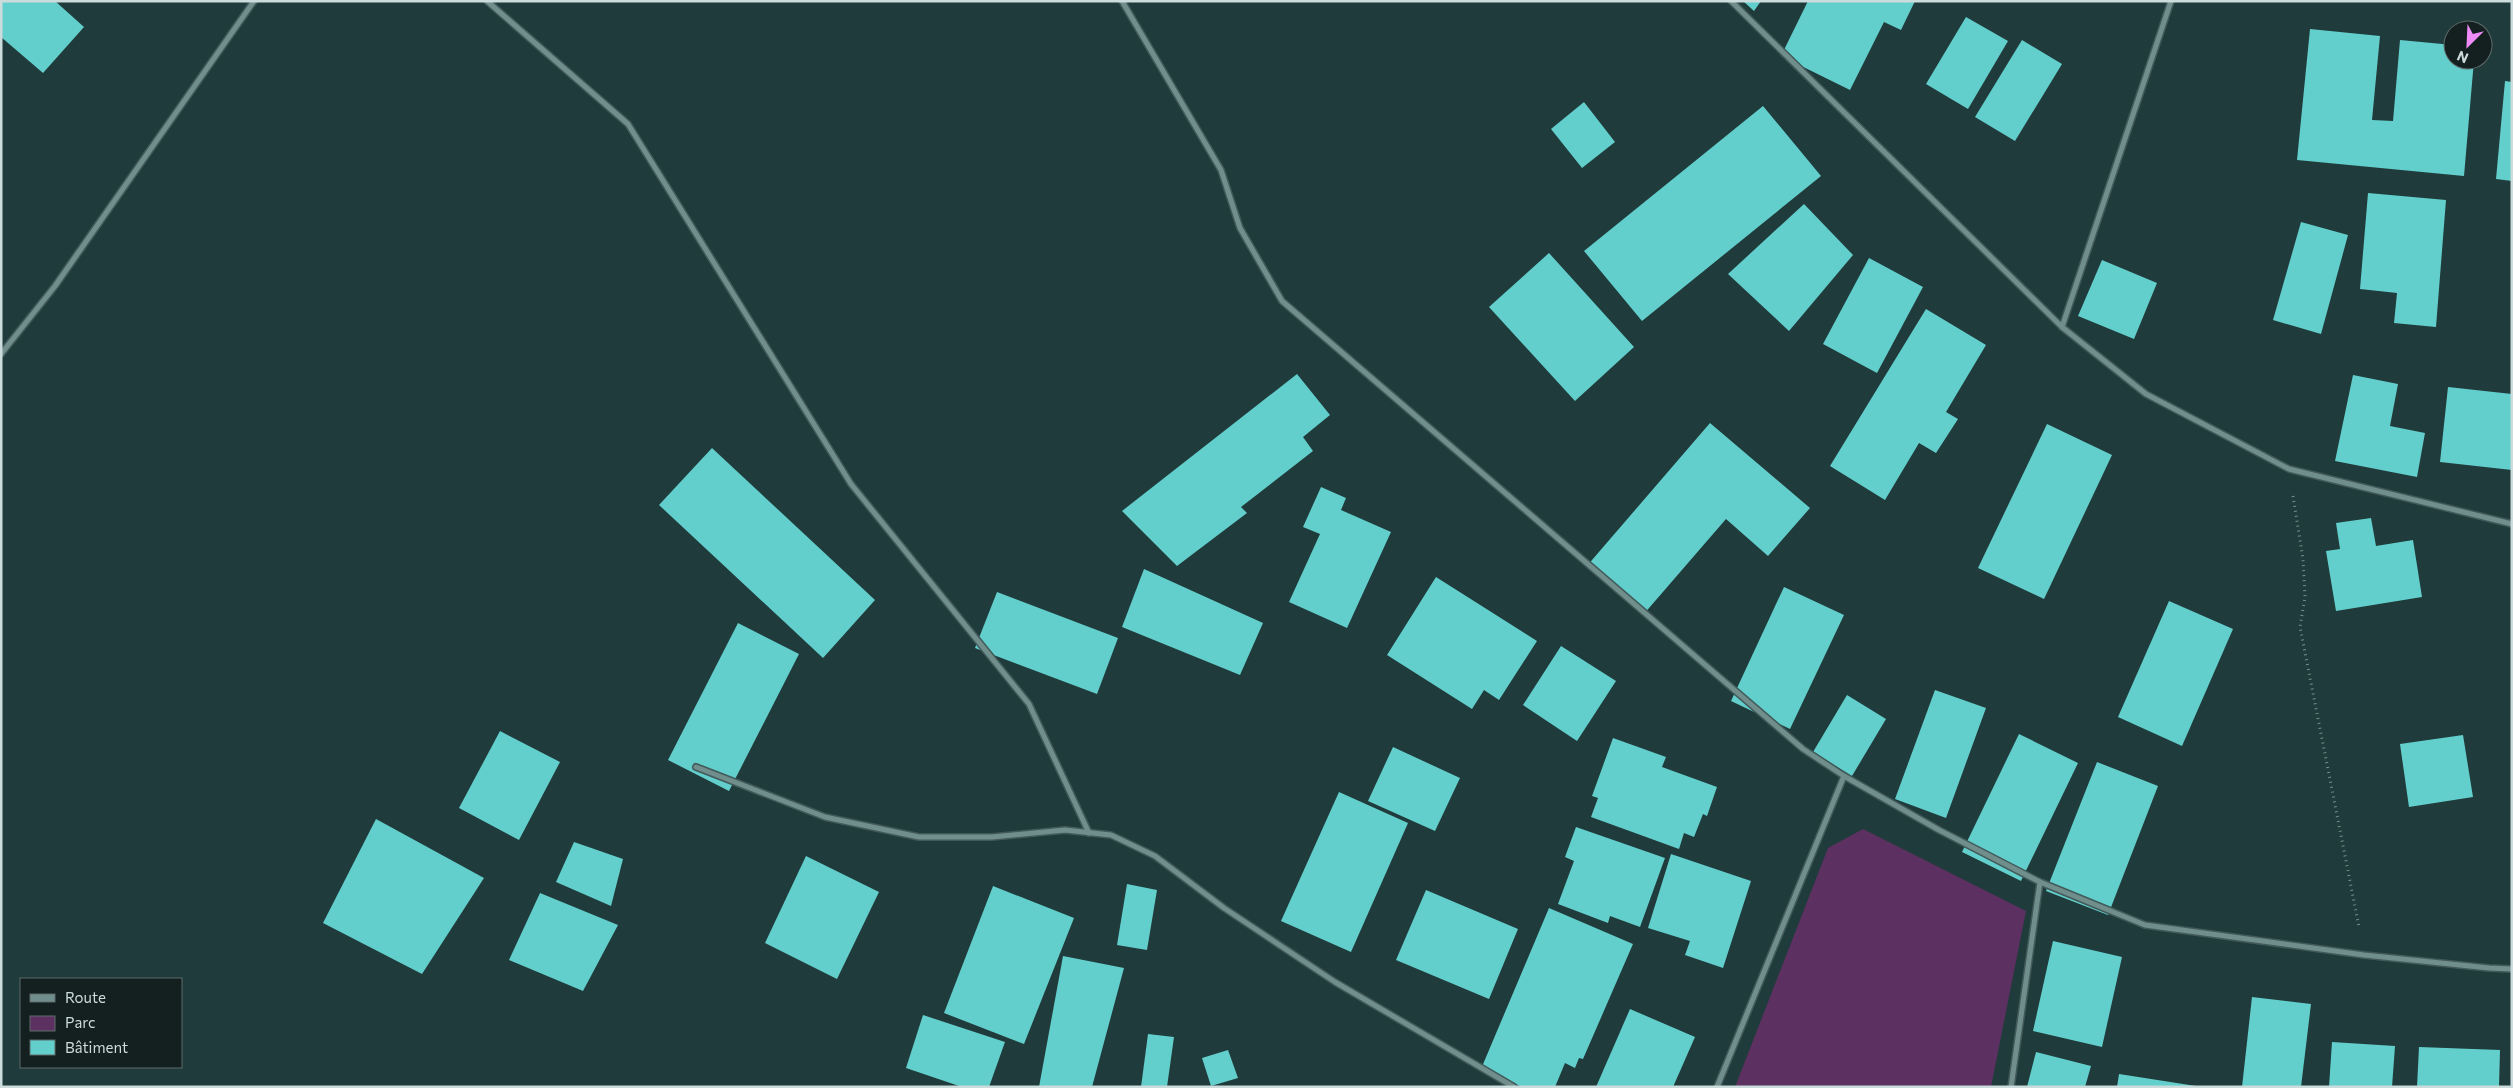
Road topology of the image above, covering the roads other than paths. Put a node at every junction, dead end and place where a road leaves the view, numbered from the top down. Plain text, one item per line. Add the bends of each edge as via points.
1 (254, 1) edge
2 (488, 1) edge
3 (1122, 1) edge
4 (1731, 1) edge
5 (2171, 1) edge
6 (2062, 327) junction
7 (1, 354) edge
8 (2512, 524) edge
9 (696, 767) dead end
10 (1844, 776) junction
11 (1089, 832) junction
12 (2040, 882) junction
13 (2512, 969) edge
14 (1514, 1087) edge
15 (1717, 1087) edge
16 (2011, 1087) edge

1 - 7 street via 55,286
2 - 11 street via 628,124 851,484 1030,704
3 - 10 street via 1221,170 1240,228 1282,302 1803,749
4 - 6 street
5 - 6 street
6 - 8 street via 2146,394 2289,469
9 - 11 street via 825,817 919,837 992,837 1065,830
10 - 12 street
10 - 15 street
11 - 14 street via 1111,835 1155,856 1224,908 1335,982
12 - 13 street via 2145,925 2364,955
12 - 16 street

